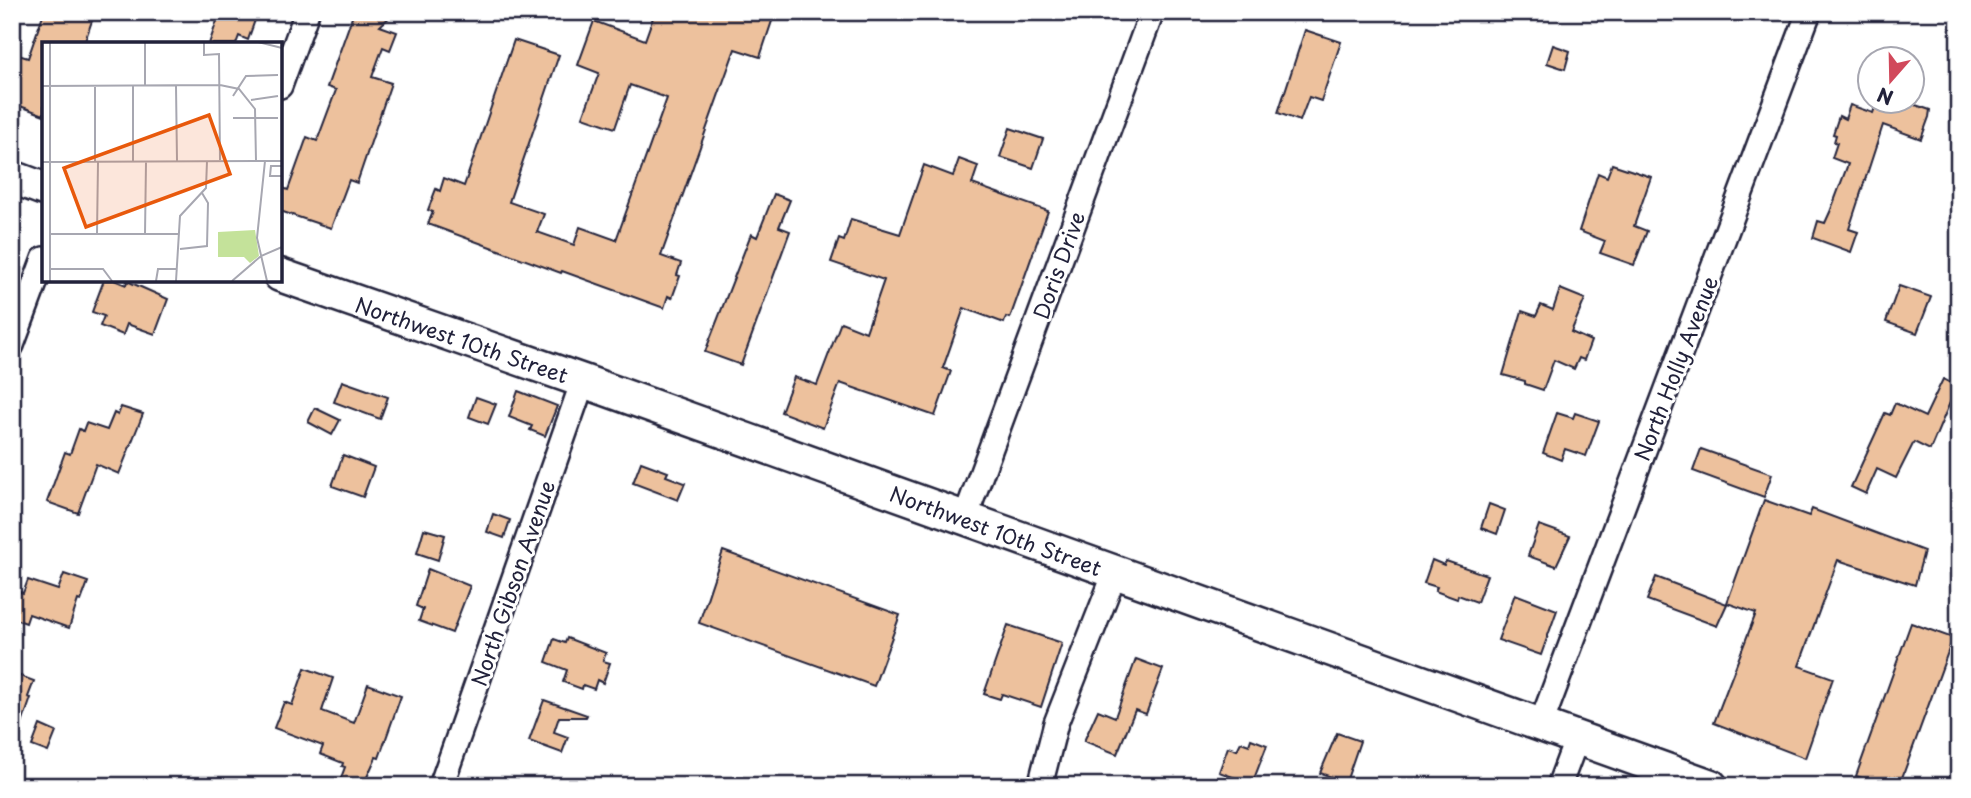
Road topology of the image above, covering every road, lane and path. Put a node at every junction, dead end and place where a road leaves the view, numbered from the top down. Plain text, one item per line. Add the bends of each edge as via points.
1 (307, 12) edge
2 (1152, 12) edge
3 (1809, 12) edge
4 (282, 81) edge
5 (12, 177) edge
6 (42, 187) edge
7 (42, 264) edge
8 (282, 276) edge
9 (12, 345) edge
10 (583, 381) junction
11 (965, 518) junction
12 (1115, 573) junction
13 (1541, 724) junction
14 (1577, 738) junction
15 (441, 786) edge
16 (1040, 786) edge
17 (1559, 786) edge
18 (1711, 786) edge

1 - 4 street
2 - 11 street, Doris Drive
3 - 13 street, North Holly Avenue
5 - 6 main road
7 - 9 street
8 - 10 main road, Northwest 10th Street
10 - 11 main road, Northwest 10th Street
10 - 15 street, North Gibson Avenue
11 - 12 main road, Northwest 10th Street
12 - 13 main road, Northwest 10th Street
12 - 16 street via 1056,723
13 - 14 main road, Northwest 10th Street
14 - 17 street
14 - 18 main road, Northwest 10th Street

